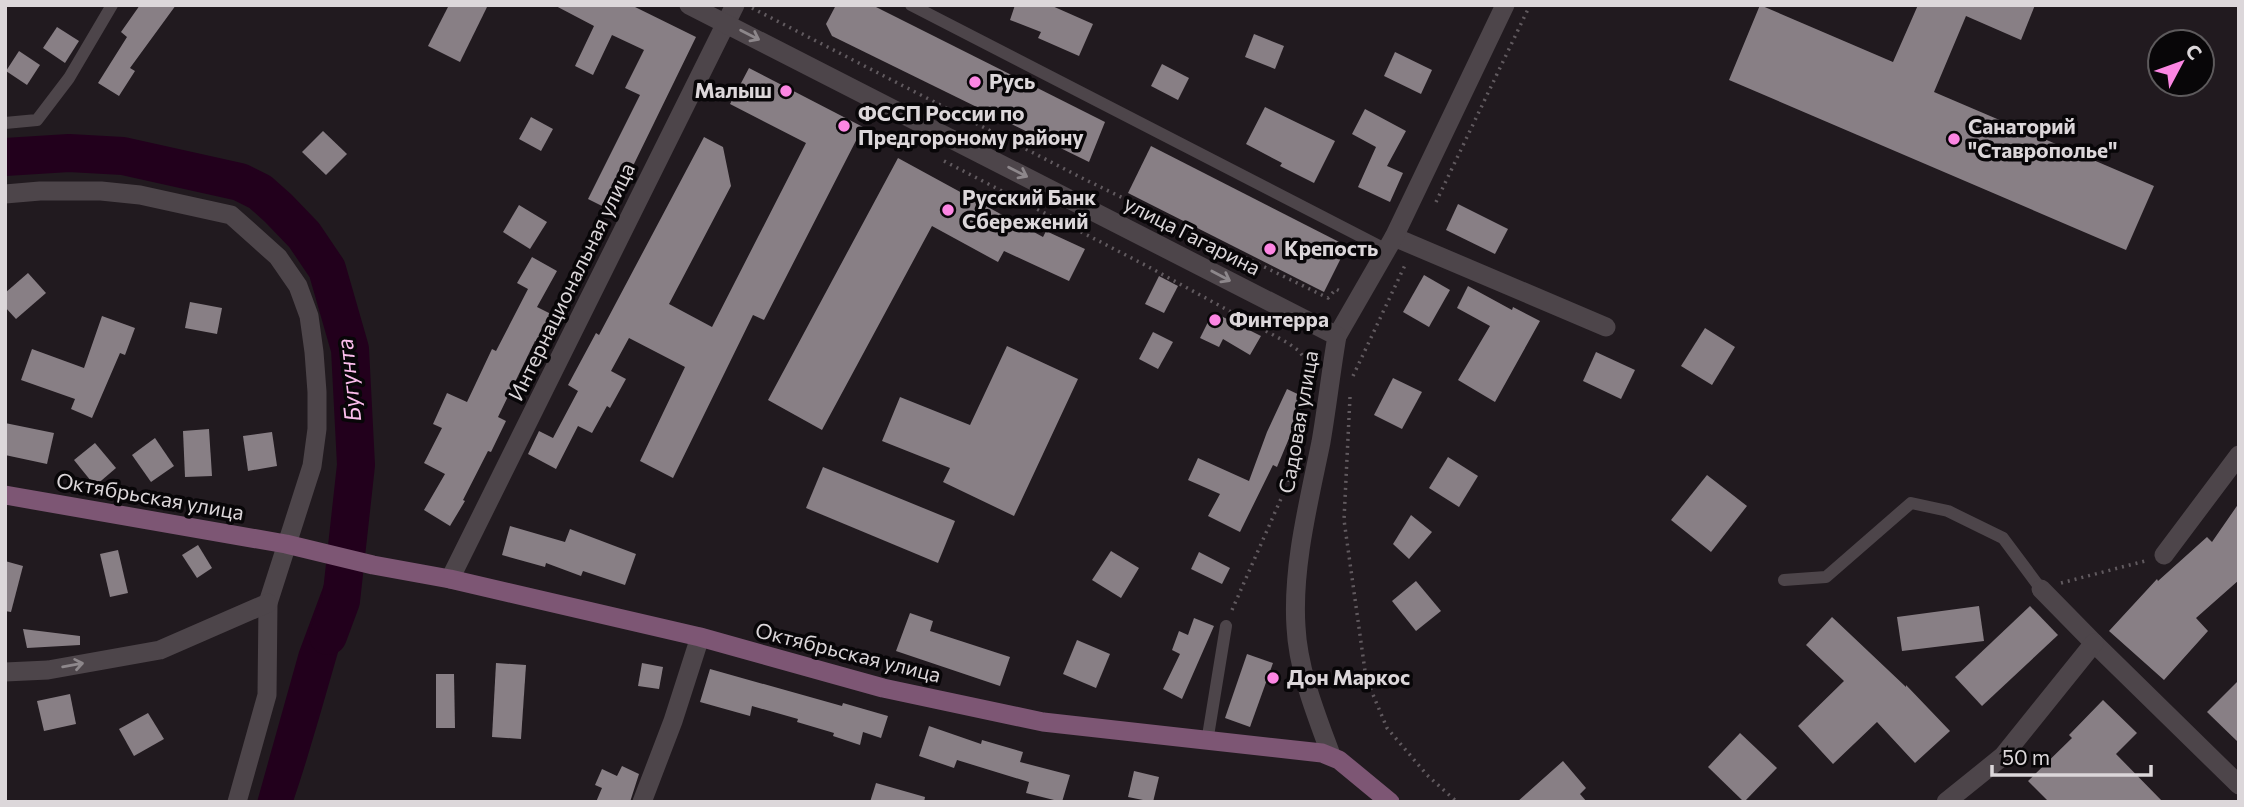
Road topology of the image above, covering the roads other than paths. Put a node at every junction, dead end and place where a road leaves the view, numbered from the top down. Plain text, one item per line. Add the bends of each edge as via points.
1 (112, 5) edge
2 (689, 5) edge
3 (735, 5) edge
4 (911, 5) edge
5 (1505, 5) edge
6 (726, 23) junction
7 (5, 124) edge
8 (5, 194) edge
9 (1390, 244) junction
10 (1606, 327) dead end
11 (1337, 336) junction
12 (2239, 455) edge
13 (5, 495) edge
14 (286, 544) junction
15 (2164, 555) road end
16 (450, 579) junction
17 (1784, 580) dead end
18 (2041, 589) joint
19 (268, 603) junction
20 (1226, 626) road end
21 (700, 637) junction
22 (2094, 643) junction
23 (5, 672) edge
24 (1207, 742) junction
25 (1331, 755) junction
26 (2239, 785) edge
27 (237, 802) edge
28 (642, 802) edge
29 (1390, 802) edge
30 (1946, 802) edge

1 - 7 lane via 69,78 37,120
2 - 6 street, улица Гагарина
3 - 6 street, Интернациональная улица
4 - 9 lane
5 - 9 street, Садовая улица
6 -> 11 street, улица Гагарина
6 - 16 street, Интернациональная улица
8 - 14 street via 101,191 231,215 278,257 298,286 309,316 317,392 312,466
9 - 10 street via 1414,247
9 - 11 street, Садовая улица
11 - 25 street, Садовая улица via 1296,591 1302,666
12 - 15 street
13 - 14 main road, Октябрьская улица
14 - 16 main road, Октябрьская улица
14 - 19 street
16 - 21 main road, Октябрьская улица
17 - 18 lane via 1826,577 1911,503 1948,511 2003,538
18 - 22 street
23 -> 19 street via 48,670 160,650
19 - 27 street via 267,695
20 - 24 lane
21 - 24 main road, Октябрьская улица via 884,688 1043,722
21 - 28 street
22 - 26 street
22 - 30 street via 2003,756
24 - 25 main road, Октябрьская улица
25 - 29 main road, Октябрьская улица

